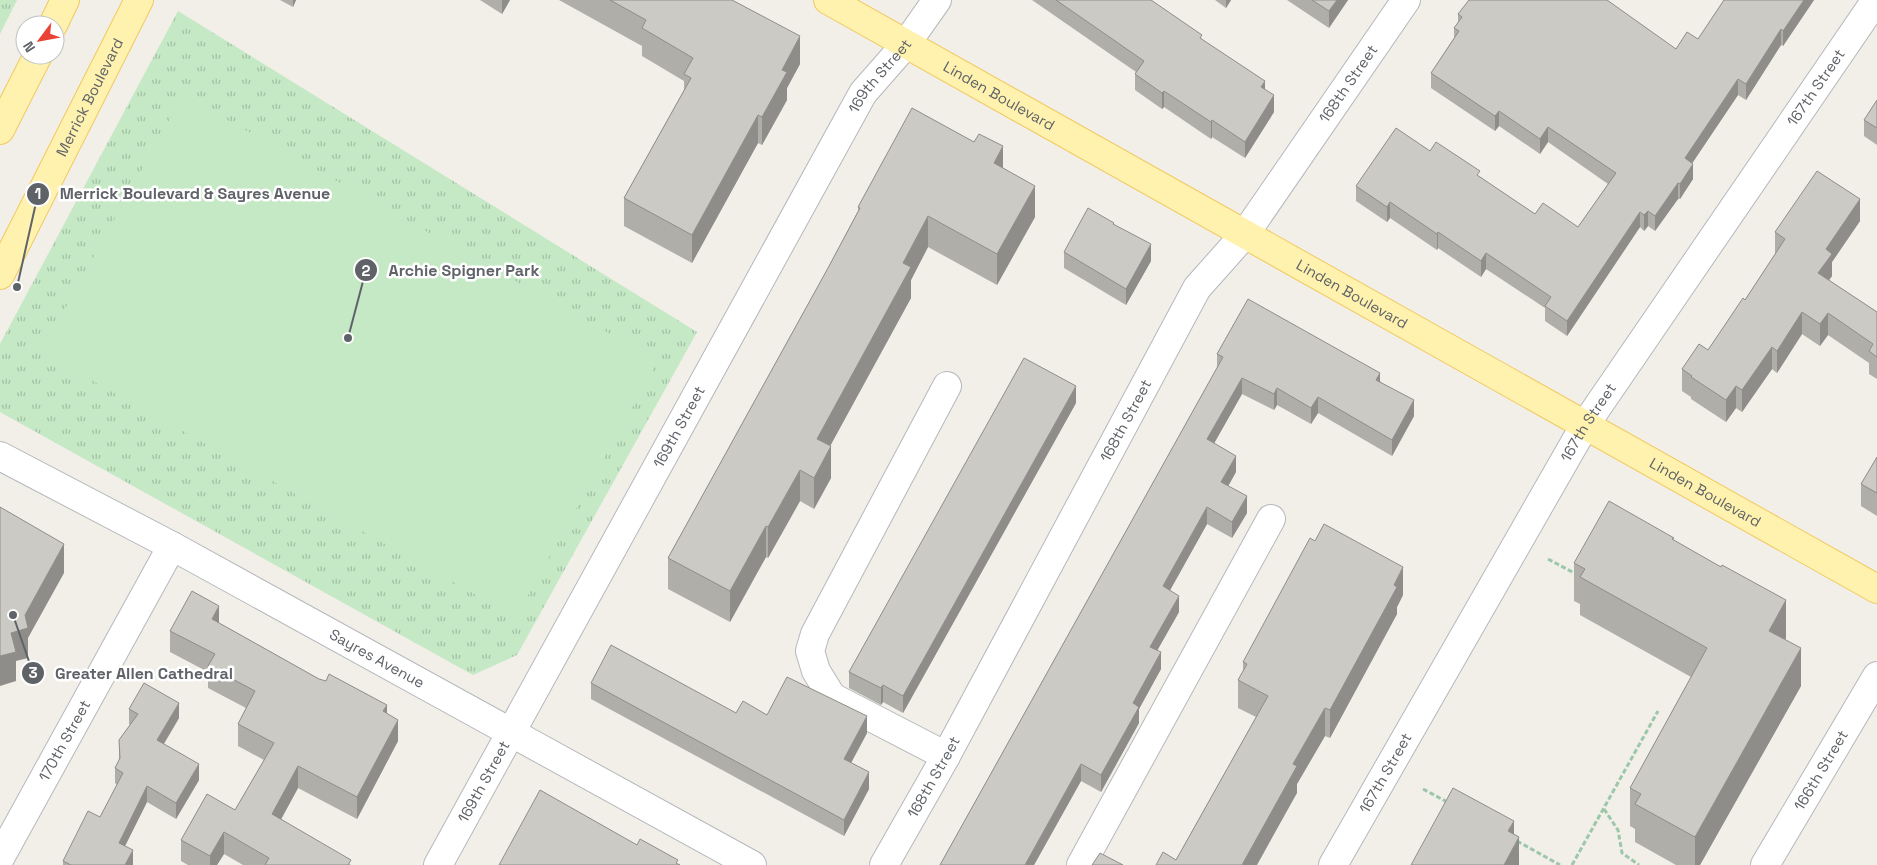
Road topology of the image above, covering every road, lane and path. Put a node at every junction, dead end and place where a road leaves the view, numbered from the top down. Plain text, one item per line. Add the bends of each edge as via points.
1 (65, 0) edge
2 (139, 0) edge
3 (828, 0) edge
4 (937, 0) edge
5 (1406, 0) edge
6 (1876, 0) edge
7 (58, 15) edge
8 (906, 44) junction
9 (33, 65) edge
10 (0, 130) edge
11 (1245, 234) junction
12 (0, 275) edge
13 (947, 386) dead end
14 (1584, 424) junction
15 (0, 456) edge
16 (1271, 518) dead end
17 (172, 546) junction
18 (1548, 559) dead end
19 (1578, 575) edge
20 (1877, 589) edge
21 (1877, 676) edge
22 (1658, 711) dead end
23 (512, 733) junction
24 (946, 756) junction
25 (1423, 788) dead end
26 (1450, 803) edge
27 (1604, 809) junction
28 (1509, 836) edge
29 (0, 858) edge
30 (438, 865) edge
31 (752, 865) edge
32 (884, 865) edge
33 (1081, 865) edge
34 (1334, 865) edge
35 (1560, 865) edge
36 (1572, 865) edge
37 (1639, 865) edge
38 (1765, 865) edge

1 - 7 main road
2 - 12 main road, Merrick Boulevard
3 - 8 main road, Linden Boulevard
4 - 8 street, 169th Street
5 - 11 street, 168th Street
6 - 14 street, 167th Street
8 - 11 main road, Linden Boulevard
8 - 23 street, 169th Street via 863,93
9 - 10 main road
11 - 14 main road, Linden Boulevard
11 - 24 street, 168th Street via 1196,288
13 - 24 street via 815,634 810,651 816,671 832,697
14 - 20 main road, Linden Boulevard
14 - 34 street, 167th Street
15 - 17 street, Sayres Avenue
16 - 33 street
17 - 23 street, Sayres Avenue
17 - 29 street, 170th Street
18 - 19 path
21 - 38 street, 166th Street
22 - 27 path
23 - 30 street, 169th Street
23 - 31 street, Sayres Avenue
24 - 32 street, 168th Street
25 - 26 path
27 - 36 path
27 - 37 path via 1618,830 1622,853
28 - 35 path

